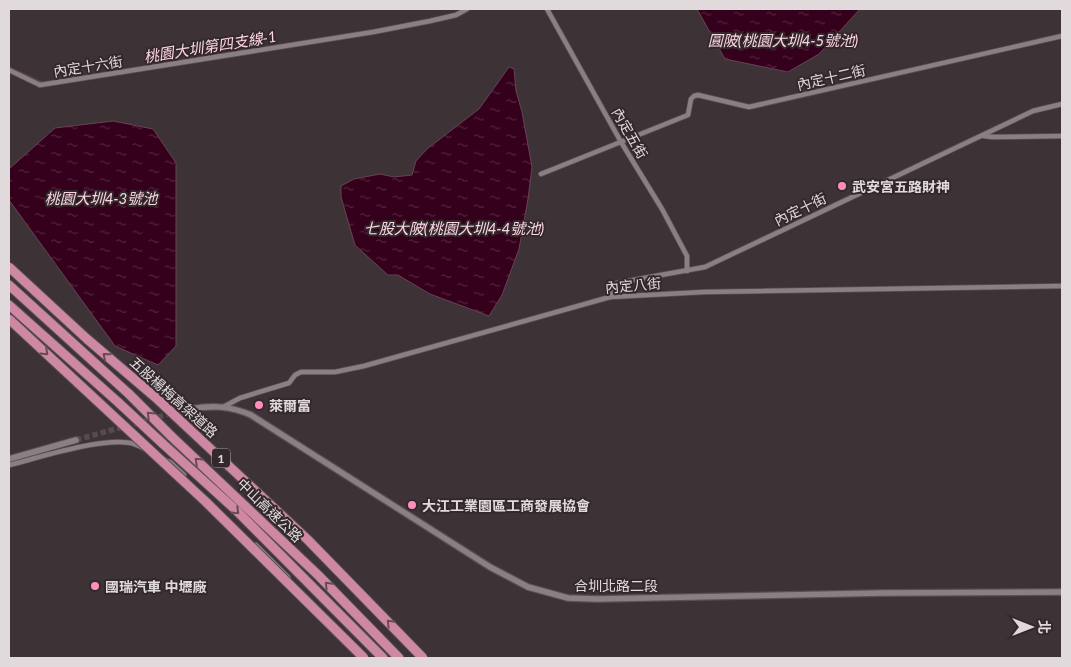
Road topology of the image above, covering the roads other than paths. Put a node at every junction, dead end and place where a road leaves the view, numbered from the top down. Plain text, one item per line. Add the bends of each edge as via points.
1 (467, 9) edge
2 (547, 9) edge
3 (1062, 36) edge
4 (9, 70) edge
5 (1062, 104) edge
6 (983, 135) junction
7 (1062, 136) edge
8 (621, 142) junction
9 (541, 174) dead end
10 (9, 267) edge
11 (687, 271) junction
12 (9, 285) edge
13 (1062, 286) edge
14 (610, 297) junction
15 (9, 305) edge
16 (9, 319) edge
17 (225, 406) junction
18 (191, 409) tunnel mouth
19 (76, 440) tunnel mouth
20 (20, 456) junction
21 (9, 459) edge
22 (35, 459) junction
23 (9, 465) edge
24 (1062, 592) edge
25 (366, 658) edge
26 (383, 658) edge
27 (399, 658) edge
28 (423, 658) edge

1 - 4 street, 內定十六街 via 454,16 373,32 40,84
2 - 8 street, 內定五街
3 - 8 street, 內定十二街 via 749,107 698,95 691,99 688,115
5 - 6 street via 1033,111
6 - 7 street, 內定十街
6 - 11 street, 內定十街 via 705,267
8 - 9 street
8 - 11 street, 內定五街 via 662,209 686,256
28 -> 10 highway, 五股楊梅高架道路 / 1, bridge via 301,534 155,397
11 - 14 street, 內定十街 via 617,283
27 -> 12 highway, 中山高速公路 / 1, bridge via 318,575 129,394
13 - 14 street, 內定八街 via 704,292
14 - 17 street, 內定八街 via 364,366 335,372 301,372 289,384 240,398
15 -> 26 highway, 中山高速公路 / 1, bridge via 237,511
16 -> 25 highway, bridge via 206,502
17 - 18 street, 合圳北路二段
17 - 24 street, 合圳北路二段 via 251,415 490,567 549,594 596,599
19 - 20 street
20 - 21 street
20 - 22 street
22 - 23 street
22 - 25 street via 99,443 116,442 134,444 170,462

